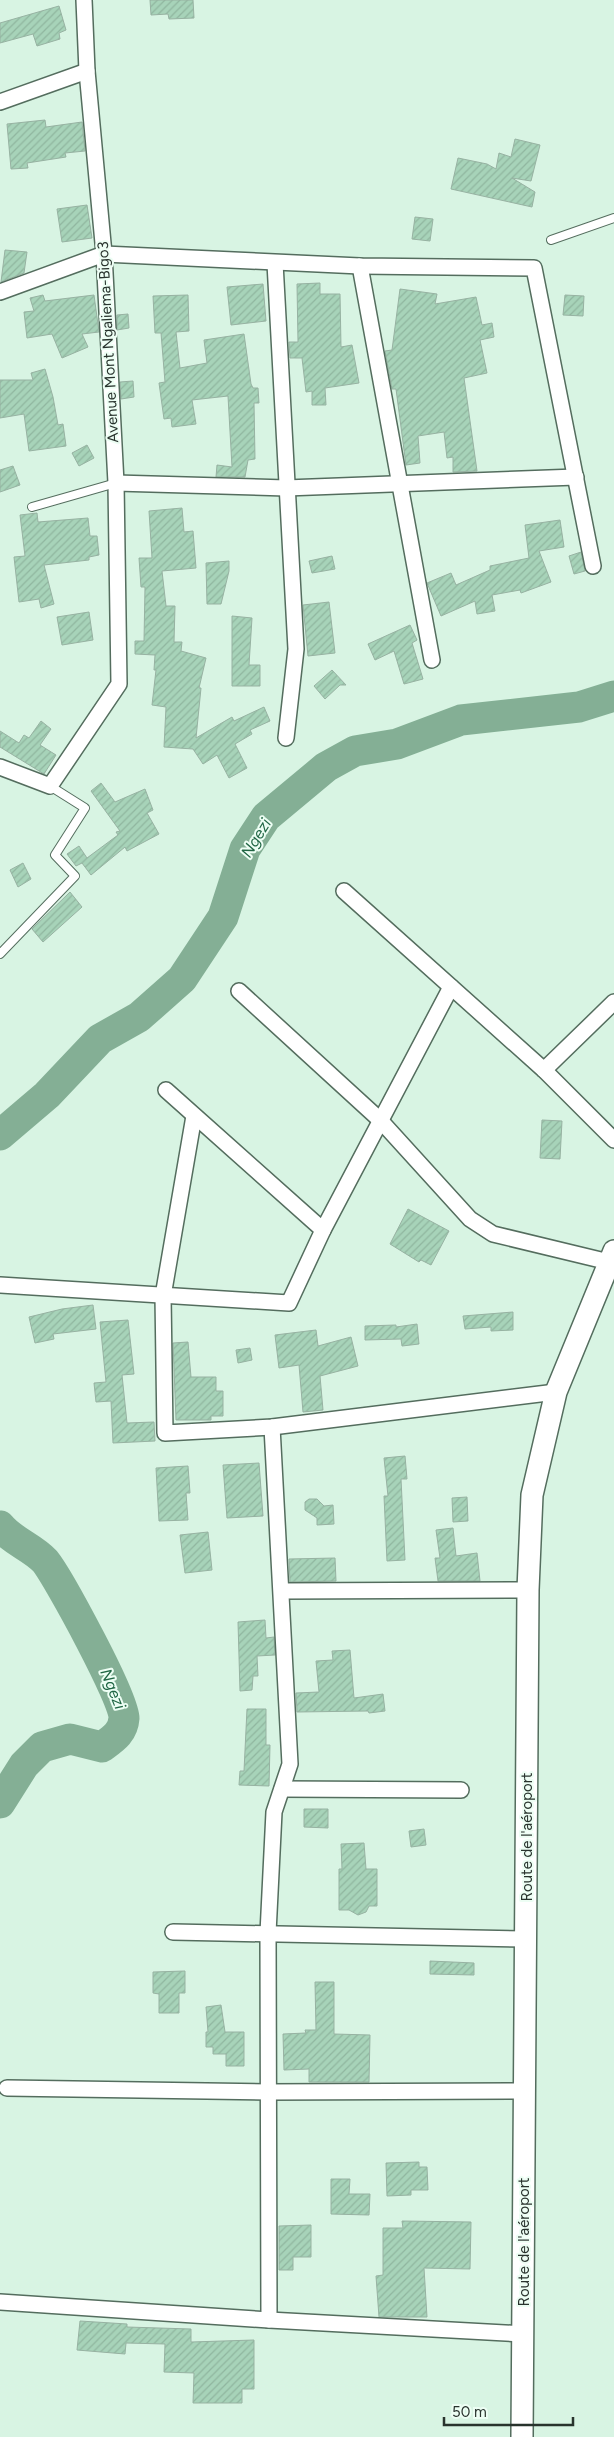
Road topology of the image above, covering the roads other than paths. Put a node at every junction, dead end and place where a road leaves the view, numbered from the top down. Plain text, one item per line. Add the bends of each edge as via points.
1 (84, 0) edge
2 (88, 70) junction
3 (0, 102) edge
4 (614, 218) edge
5 (550, 240) dead end
6 (104, 254) junction
7 (274, 263) junction
8 (360, 266) junction
9 (0, 292) edge
10 (576, 477) junction
11 (116, 483) junction
12 (399, 484) junction
13 (286, 488) junction
14 (32, 507) dead end
15 (593, 566) dead end
16 (432, 660) dead end
17 (286, 738) dead end
18 (0, 767) edge
19 (50, 786) junction
20 (344, 892) dead end
21 (0, 954) edge
22 (451, 987) junction
23 (239, 991) dead end
24 (614, 1002) edge
25 (544, 1070) junction
26 (166, 1090) dead end
27 (194, 1116) junction
28 (380, 1120) junction
29 (614, 1140) edge
30 (323, 1230) junction
31 (611, 1257) edge
32 (0, 1285) edge
33 (163, 1296) junction
34 (556, 1392) junction
35 (272, 1427) junction
36 (528, 1590) junction
37 (282, 1591) junction
38 (282, 1789) junction
39 (461, 1790) dead end
40 (173, 1932) dead end
41 (268, 1933) junction
42 (526, 1939) junction
43 (7, 2088) dead end
44 (525, 2091) junction
45 (268, 2092) junction
46 (0, 2302) edge
47 (269, 2320) junction
48 (524, 2334) junction
49 (522, 2437) edge

1 - 2 street, Avenue Mont Ngaliema-Bigo3
2 - 3 street
2 - 6 street, Avenue Mont Ngaliema-Bigo3
4 - 5 lane
6 - 7 street
6 - 9 street
6 - 11 street, Avenue Mont Ngaliema-Bigo3
7 - 8 street
7 - 13 street
8 - 10 street via 534,268
8 - 12 street
10 - 12 street
10 - 15 street
11 - 13 street
11 - 14 lane
11 - 19 street, Avenue Mont Ngaliema-Bigo3 via 119,684
12 - 13 street
12 - 16 street
13 - 17 street via 296,649
18 - 19 street
19 - 21 lane via 85,808 55,855 75,876
20 - 22 street
22 - 25 street
22 - 28 street
23 - 28 street
24 - 25 street
25 - 29 street
26 - 27 street
27 - 30 street
27 - 33 street
28 - 30 street
28 - 31 street via 470,1219 493,1234
30 - 33 street via 289,1303
31 - 34 street, Route de l'aéroport
32 - 33 street
33 - 35 street via 165,1433
34 - 35 street
34 - 36 street, Route de l'aéroport via 532,1495
35 - 37 street
36 - 37 street
36 - 42 street, Route de l'aéroport
37 - 38 street via 290,1764
38 - 39 street
38 - 41 street via 274,1812
40 - 41 street
41 - 42 street
41 - 45 street
42 - 44 street, Route de l'aéroport
43 - 45 street
44 - 45 street
44 - 48 street, Route de l'aéroport
45 - 47 street
46 - 47 street
47 - 48 street
48 - 49 street, Route de l'aéroport

